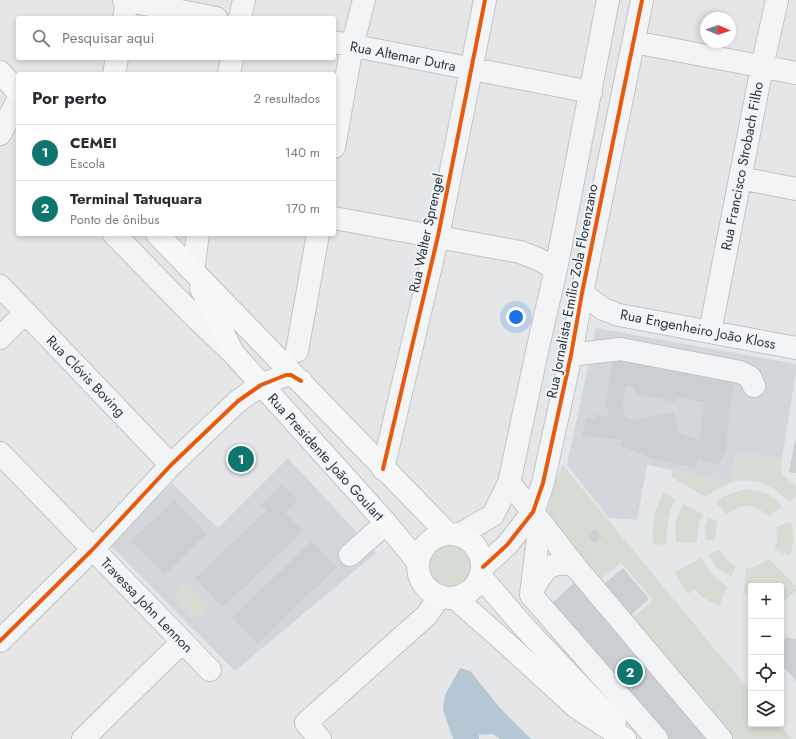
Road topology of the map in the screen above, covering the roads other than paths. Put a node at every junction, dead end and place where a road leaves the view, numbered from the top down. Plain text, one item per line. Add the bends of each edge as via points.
1 (244, 0) edge
2 (364, 0) edge
3 (485, 0) edge
4 (608, 0) edge
5 (642, 0) edge
6 (777, 0) edge
7 (126, 5) edge
8 (202, 16) edge
9 (240, 16) edge
10 (634, 42) junction
11 (343, 44) edge
12 (116, 60) edge
13 (232, 60) edge
14 (762, 67) junction
15 (470, 70) junction
16 (0, 72) edge
17 (114, 72) edge
18 (229, 72) edge
19 (796, 73) edge
20 (16, 90) edge
21 (591, 92) junction
22 (16, 104) edge
23 (336, 124) edge
24 (6, 127) edge
25 (740, 178) junction
26 (573, 184) junction
27 (603, 189) junction
28 (796, 189) edge
29 (336, 218) edge
30 (116, 236) edge
31 (159, 236) edge
32 (198, 236) edge
33 (318, 236) edge
34 (438, 236) junction
35 (556, 269) junction
36 (193, 271) junction
37 (0, 286) edge
38 (582, 293) junction
39 (25, 313) junction
40 (710, 332) junction
41 (0, 338) edge
42 (796, 348) edge
43 (297, 351) dead end
44 (233, 353) junction
45 (571, 355) junction
46 (301, 381) junction
47 (261, 385) junction
48 (754, 386) dead end
49 (0, 454) edge
50 (171, 465) junction
51 (383, 468) junction
52 (509, 483) junction
53 (536, 516) junction
54 (386, 523) junction
55 (453, 534) junction
56 (93, 549) junction
57 (350, 555) dead end
58 (418, 562) junction
59 (574, 566) junction
60 (482, 572) junction
61 (531, 595) junction
62 (447, 598) junction
63 (511, 611) junction
64 (3, 633) edge
65 (182, 642) junction
66 (210, 670) dead end
67 (83, 739) edge
68 (320, 739) edge
69 (625, 739) edge
70 (630, 739) edge
71 (657, 739) edge
72 (721, 739) edge

1 - 9 street
2 - 11 street
3 - 15 street, Rua Walter Sprengel
4 - 21 street, Rua Jornalista Emílio Zola Florenzano
5 - 10 street, Rua Jornalista Emílio Zola Florenzano
6 - 14 street, Rua Francisco Strobach Filho
7 - 8 street
10 - 14 street
10 - 27 street, Rua Jornalista Emílio Zola Florenzano
11 - 15 street, Rua Altemar Dutra
11 - 23 street
12 - 17 street
13 - 18 street
14 - 19 street
14 - 25 street, Rua Francisco Strobach Filho
15 - 21 street, Rua Altemar Dutra
15 - 34 street, Rua Walter Sprengel
16 - 20 main road
21 - 26 street, Rua Jornalista Emílio Zola Florenzano
22 - 24 street
25 - 28 street
25 - 40 street, Rua Francisco Strobach Filho
26 - 27 street via 590,179 599,183
26 - 35 street, Rua Jornalista Emílio Zola Florenzano
27 - 38 street, Rua Jornalista Emílio Zola Florenzano
29 - 34 street
30 - 44 street, Rua Presidente João Goulart
31 - 36 main road, Rua Presidente João Goulart
32 - 36 street
33 - 43 street
34 - 35 street via 520,252
34 - 51 street, Rua Walter Sprengel
35 - 52 street, Rua Jornalista Emílio Zola Florenzano
36 - 44 main road, Rua Presidente João Goulart
36 - 46 main road, Rua Presidente João Goulart
37 - 39 street, Rua Clóvis Boving
38 - 40 street, Rua Engenheiro João Kloss via 604,309 619,315
38 - 45 street, Rua Jornalista Emílio Zola Florenzano
39 - 41 street
39 - 50 street, Rua Clóvis Boving
40 - 42 street, Rua Engenheiro João Kloss
44 - 47 main road, Rua Presidente João Goulart
45 - 48 street via 620,349 740,372 750,377
45 - 53 street, Rua Jornalista Emílio Zola Florenzano
46 - 47 street via 286,375
46 - 51 main road, Rua Presidente João Goulart
47 - 50 street via 238,401
47 - 54 main road, Rua Presidente João Goulart
49 - 56 street, Travessa John Lennon
50 - 56 street
51 - 55 main road, Rua Presidente João Goulart
52 - 53 street
52 - 55 street, Rua Jornalista Emílio Zola Florenzano via 493,515
53 - 59 street
53 - 60 street, Rua Jornalista Emílio Zola Florenzano
53 - 61 street
54 - 57 street
54 - 58 main road, Rua Presidente João Goulart
55 - 58 main road via 437,536 428,543 421,552
55 - 60 main road, Rua Presidente João Goulart via 469,539 476,546 481,556
56 - 64 street
56 - 65 street, Travessa John Lennon
58 - 62 main road, Rua Presidente João Goulart via 423,583 430,591
59 - 61 street via 564,563 552,565 542,573
59 - 72 street
60 - 62 main road via 477,585 471,591 464,596
60 - 63 main road, Rua Presidente João Goulart
61 - 63 street
61 - 71 street
62 - 68 street via 306,723
62 - 69 main road, Rua Presidente João Goulart via 506,643 576,707
63 - 70 main road, Rua Presidente João Goulart
65 - 66 street, Travessa John Lennon
65 - 67 street

